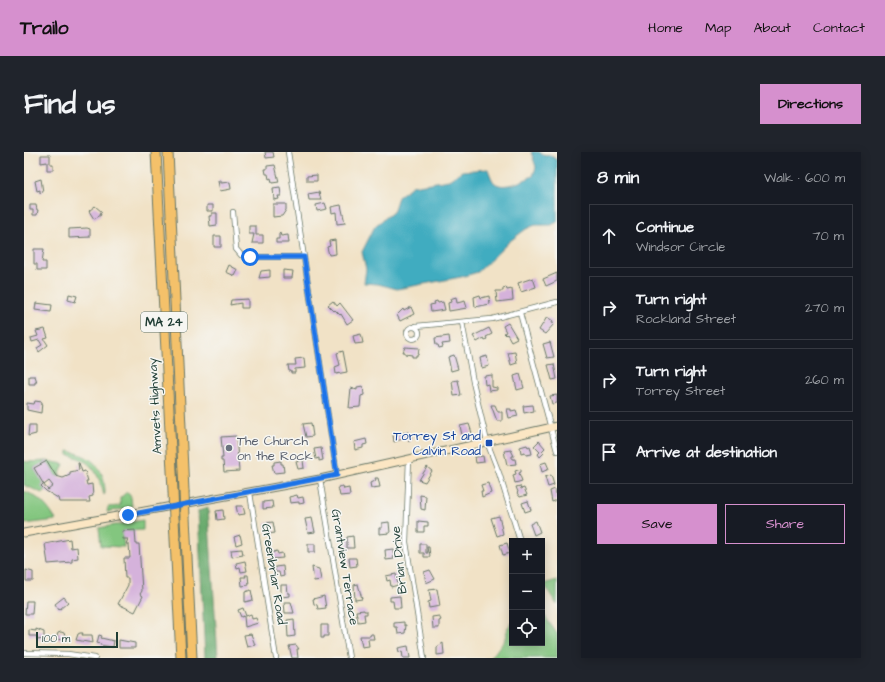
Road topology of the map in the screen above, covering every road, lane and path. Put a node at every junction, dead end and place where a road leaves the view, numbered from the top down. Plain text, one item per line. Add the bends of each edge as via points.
1 (156, 152) edge
2 (168, 152) edge
3 (288, 152) edge
4 (233, 212) dead end
5 (304, 257) junction
6 (557, 302) edge
7 (520, 313) junction
8 (462, 322) junction
9 (416, 326) dead end
10 (554, 427) edge
11 (487, 442) junction
12 (557, 451) edge
13 (409, 459) junction
14 (337, 475) junction
15 (320, 479) junction
16 (250, 493) junction
17 (24, 533) edge
18 (519, 538) edge
19 (24, 653) edge
20 (95, 658) edge
21 (181, 658) edge
22 (192, 658) edge
23 (276, 658) edge
24 (349, 658) edge
25 (424, 658) edge

1 - 21 highway, Amvets Highway / MA 24, bridge
2 - 22 highway, Amvets Highway / MA 24, bridge
3 - 5 street
4 - 5 street via 236,249 241,255
5 - 14 street
6 - 7 street
7 - 8 street
7 - 10 street
8 - 9 street
8 - 11 street
10 - 11 main road
10 - 12 street
11 - 13 main road
11 - 18 street via 500,473
13 - 14 main road
13 - 25 street, Brian Drive via 406,542
14 - 15 main road
15 - 16 main road
15 - 24 street, Grantview Terrace
16 - 17 main road
16 - 23 street, Greenbriar Road
19 - 20 street via 68,654

